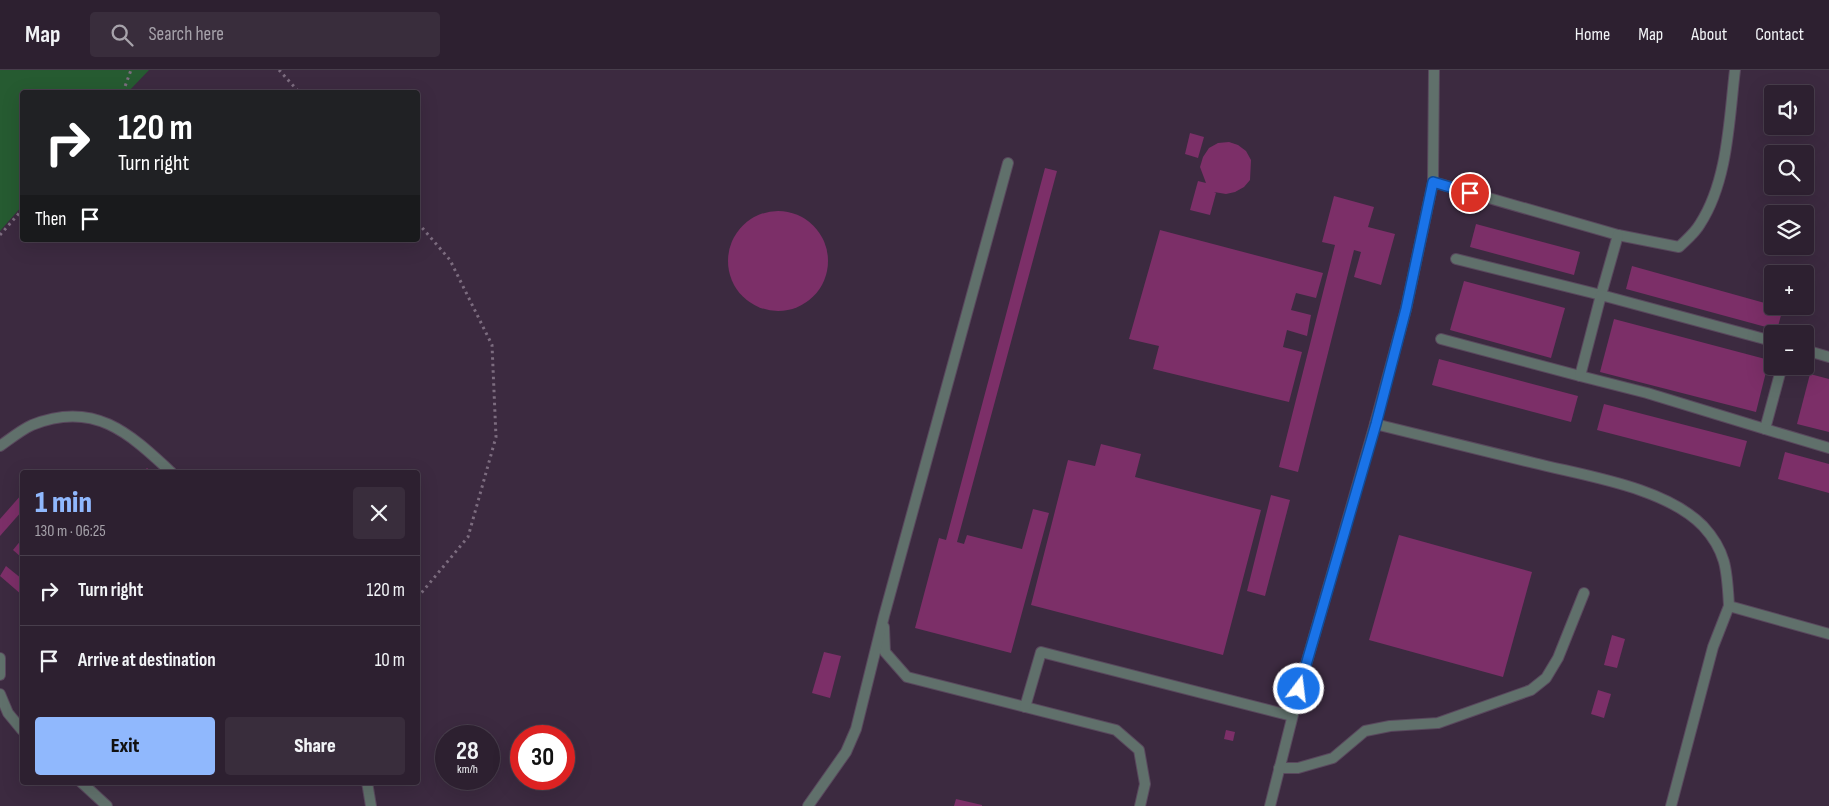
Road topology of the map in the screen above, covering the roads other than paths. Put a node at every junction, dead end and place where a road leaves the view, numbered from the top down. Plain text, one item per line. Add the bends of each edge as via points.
1 (1434, 70) edge
2 (1735, 70) edge
3 (1008, 163) dead end
4 (1433, 182) junction
5 (1618, 235) junction
6 (1456, 259) dead end
7 (1601, 295) junction
8 (1441, 339) dead end
9 (1764, 339) edge
10 (1814, 353) edge
11 (1829, 357) edge
12 (1780, 375) edge
13 (1580, 376) junction
14 (1376, 424) junction
15 (1765, 429) junction
16 (0, 446) edge
17 (1829, 448) edge
18 (169, 470) edge
19 (1584, 593) dead end
20 (1729, 606) junction
21 (884, 616) junction
22 (1829, 634) edge
23 (0, 658) edge
24 (0, 675) edge
25 (0, 694) edge
26 (1025, 707) junction
27 (1292, 716) junction
28 (20, 728) edge
29 (1279, 768) junction
30 (84, 785) edge
31 (368, 785) edge
32 (107, 806) edge
33 (371, 806) edge
34 (808, 806) edge
35 (1140, 806) edge
36 (1270, 806) edge
37 (1672, 806) edge

1 - 4 street
2 - 5 street via 1716,194 1700,225 1679,247
3 - 21 street
4 - 5 street
4 - 14 street via 1406,309
5 - 7 street
6 - 7 street
7 - 9 street
7 - 13 street
8 - 13 street
10 - 11 street
12 - 15 street
13 - 15 street
14 - 20 street via 1636,488 1684,510 1719,547 1727,568
14 - 27 street
15 - 17 street
16 - 18 street via 32,425 65,416 102,420 137,440
19 - 29 street via 1558,658 1546,678 1531,690 1438,723 1365,731 1333,758 1298,768
20 - 22 street
20 - 37 street via 1713,647
21 - 26 street via 885,652 907,677
21 - 34 street via 856,729 846,752
23 - 24 street
25 - 28 street via 8,713
26 - 27 street via 1041,652
26 - 35 street via 1116,730 1134,745 1139,750 1145,784
27 - 29 street
29 - 36 street
30 - 32 street
31 - 33 street

